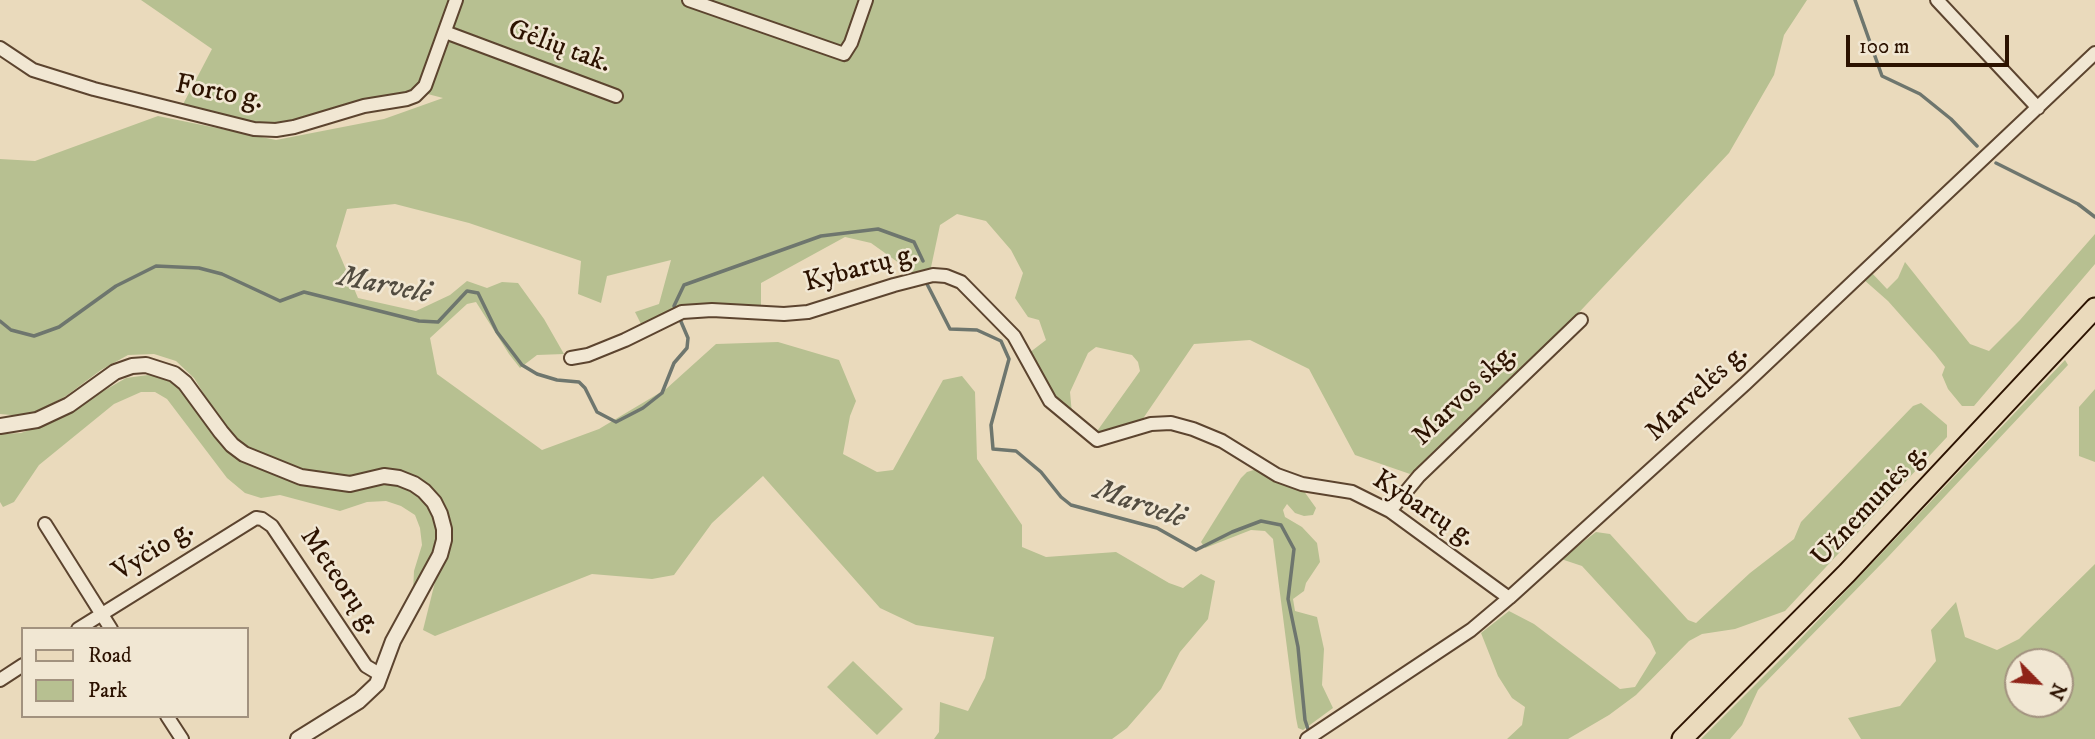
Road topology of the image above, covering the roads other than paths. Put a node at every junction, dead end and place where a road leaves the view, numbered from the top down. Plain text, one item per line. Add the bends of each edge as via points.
1 (456, 0) edge
2 (689, 0) edge
3 (866, 0) edge
4 (1937, 0) edge
5 (444, 32) junction
6 (0, 48) edge
7 (2095, 53) edge
8 (616, 96) dead end
9 (2038, 108) junction
10 (2095, 307) edge
11 (1581, 320) dead end
12 (571, 358) dead end
13 (0, 426) edge
14 (1390, 511) junction
15 (256, 518) joint
16 (45, 523) dead end
17 (1509, 598) junction
18 (101, 614) junction
19 (81, 627) edge
20 (110, 627) edge
21 (21, 666) edge
22 (381, 675) junction
23 (0, 680) edge
24 (168, 718) edge
25 (182, 739) edge
26 (298, 739) edge
27 (1307, 739) edge
28 (1682, 739) edge

1 - 5 street, Forto g.
2 - 3 street via 844,54
4 - 9 street
5 - 6 street, Forto g. via 425,86 415,96 276,130 254,129 94,89 33,70
5 - 8 street, Gėlių tak.
7 - 9 street, Marvelės g.
9 - 17 street, Marvelės g. via 1682,443
10 - 28 main road, Užnemunės g. via 1847,573
11 - 14 street, Marvos skg. via 1419,477
12 - 14 street, Kybartų g. via 588,355 678,315 712,310 808,312 894,285 946,276 961,282 1014,336 1051,401 1097,440 1171,422 1222,441 1278,475 1352,492
13 - 22 street via 37,420 69,405 115,372 146,365 174,374 185,383 232,445 256,459 320,481 350,484 384,476 414,484 434,502 444,540 393,641
14 - 17 street, Kybartų g.
15 - 18 street, Vyčio g.
15 - 22 street, Meteorų g. via 272,526 366,666
16 - 18 street
17 - 27 street, Marvelės g. via 1471,630
18 - 19 street, Vyčio g.
18 - 20 street
21 - 23 street
22 - 26 street via 370,693
24 - 25 street

